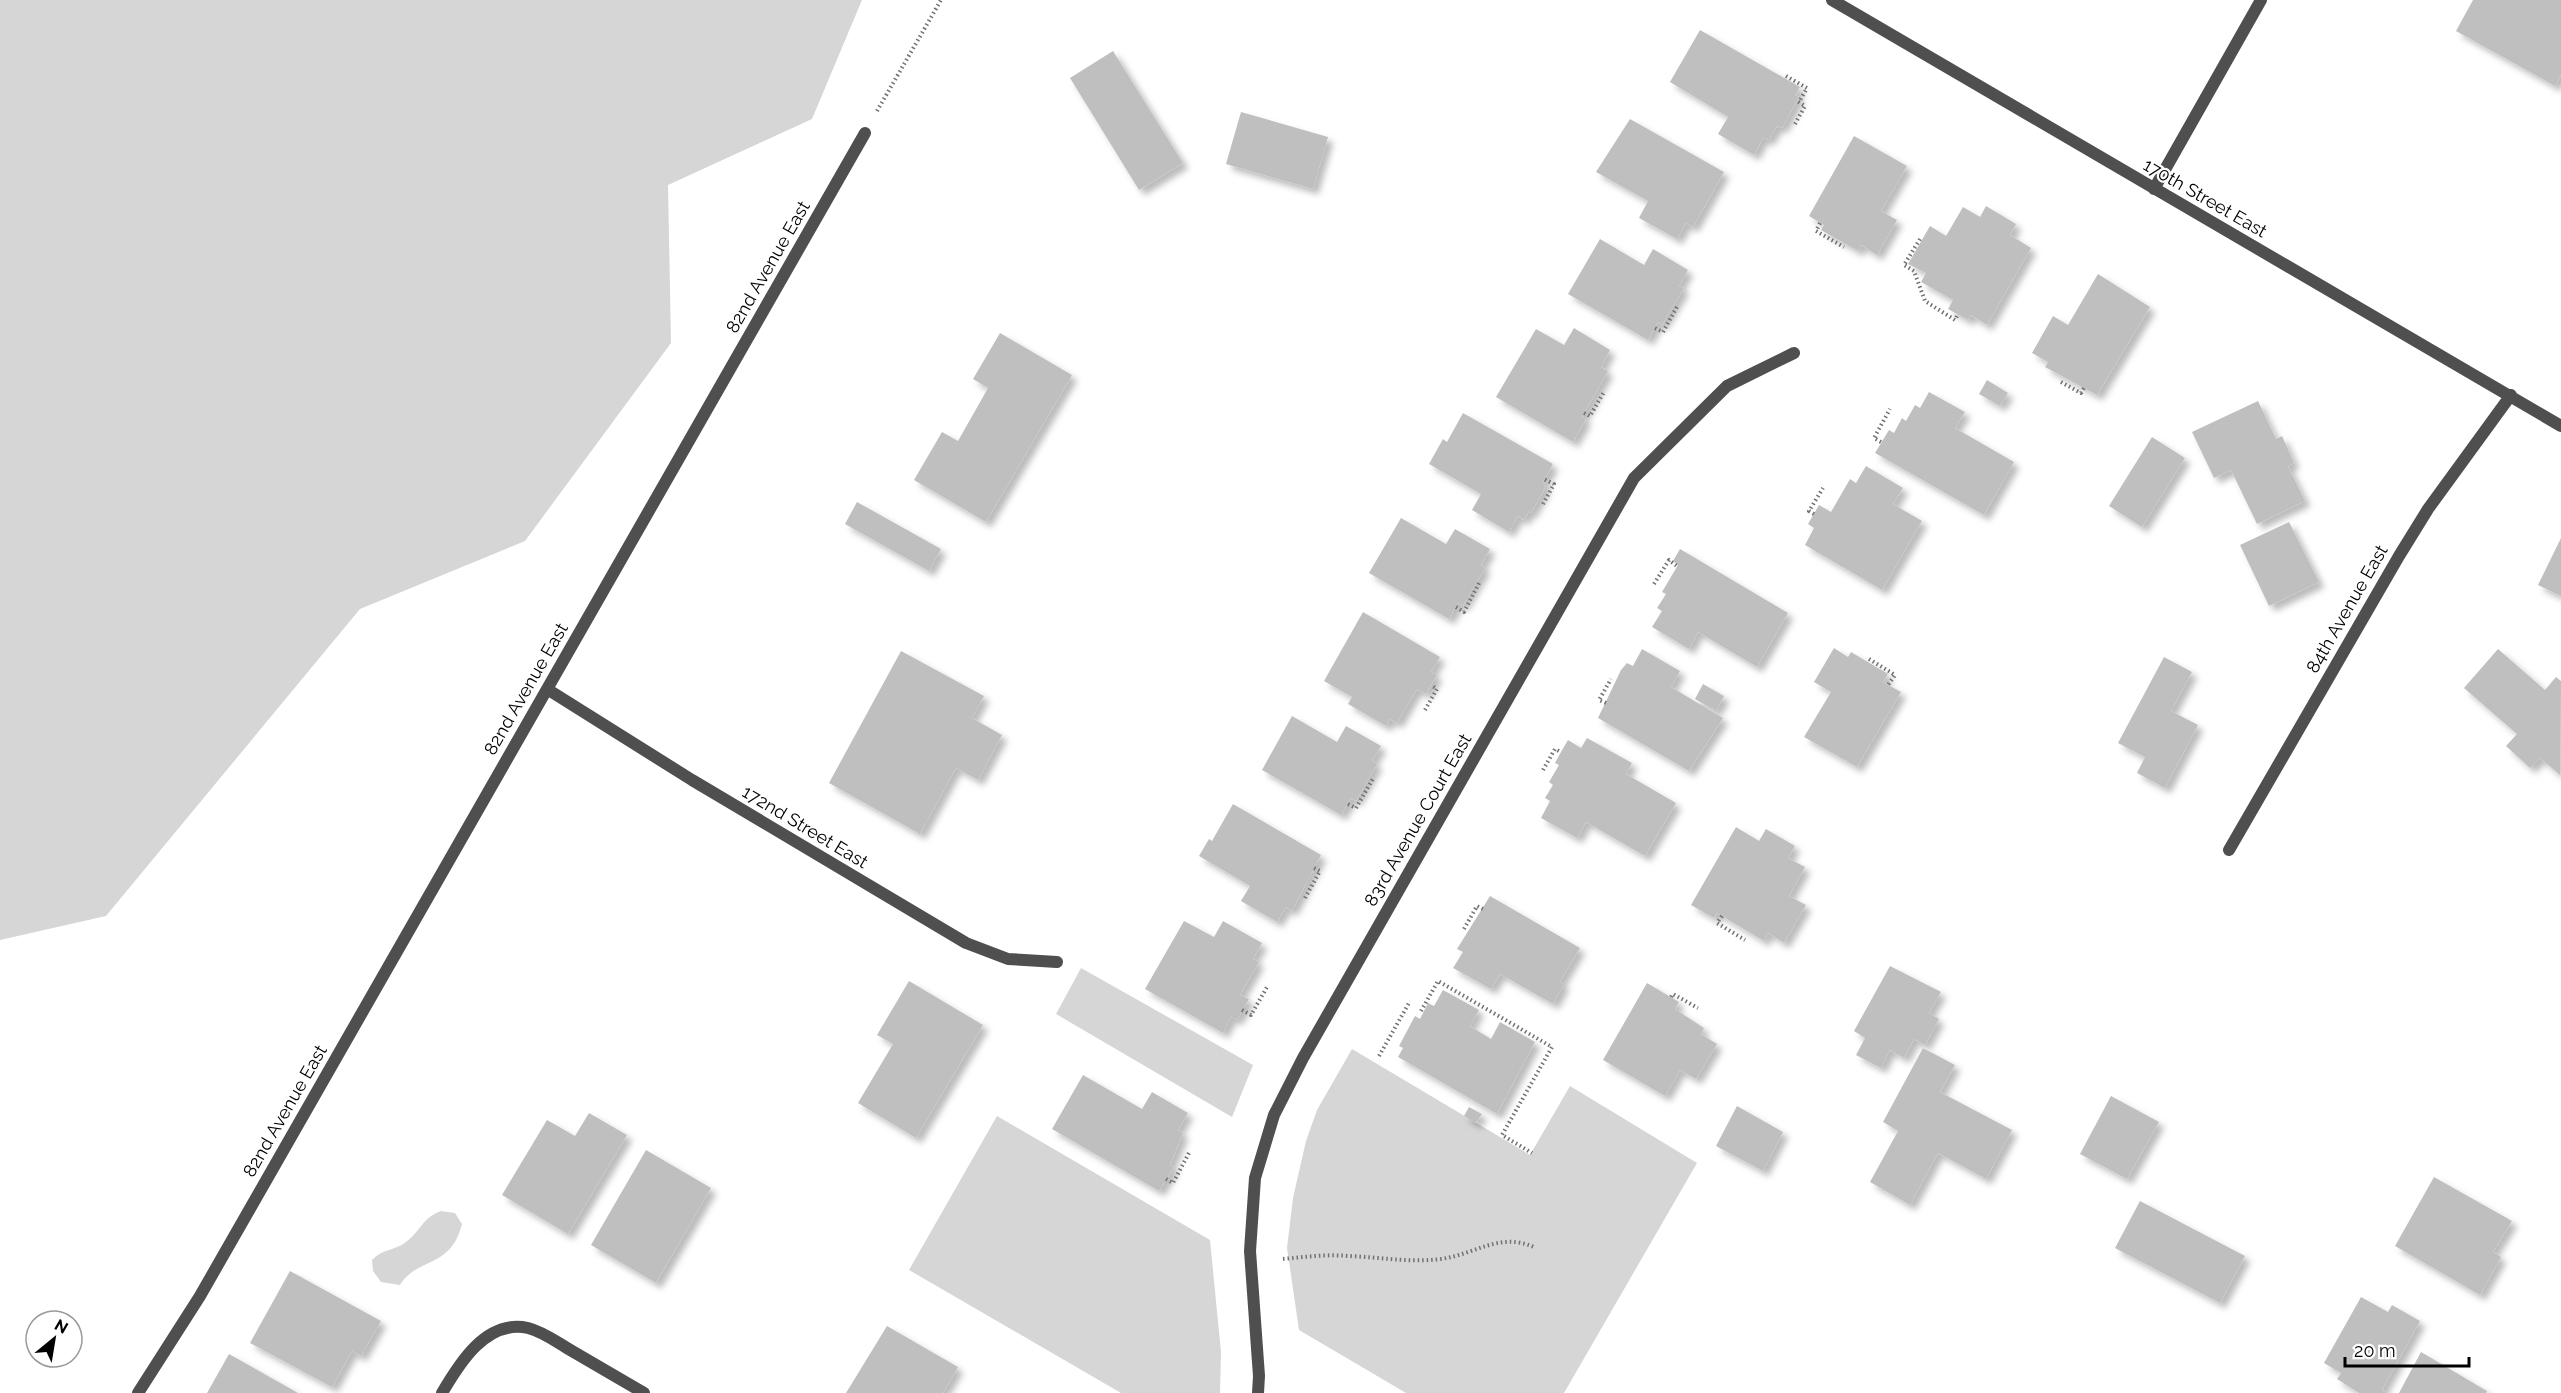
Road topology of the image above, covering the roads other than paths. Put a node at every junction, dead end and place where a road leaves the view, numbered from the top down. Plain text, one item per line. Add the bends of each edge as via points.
1 (1832, 0) edge
2 (2261, 0) edge
3 (865, 133) road end
4 (2154, 189) junction
5 (1794, 353) dead end
6 (2511, 395) junction
7 (2561, 426) edge
8 (547, 689) junction
9 (2229, 850) dead end
10 (1057, 962) dead end
11 (138, 1393) edge
12 (442, 1393) edge
13 (644, 1393) edge
14 (1258, 1393) edge

1 - 4 street, 170th Street East
2 - 4 street
3 - 8 street, 82nd Avenue East
4 - 6 street, 170th Street East
5 - 14 street, 83rd Avenue Court East via 1726,386 1634,478 1303,1058 1274,1115 1255,1178 1250,1251
6 - 7 street, 170th Street East
6 - 9 street, 84th Avenue East via 2428,509
8 - 10 street, 172nd Street East via 966,943 1008,959
8 - 11 street, 82nd Avenue East via 200,1296
12 - 13 street via 474,1347 509,1328 527,1328 543,1334

